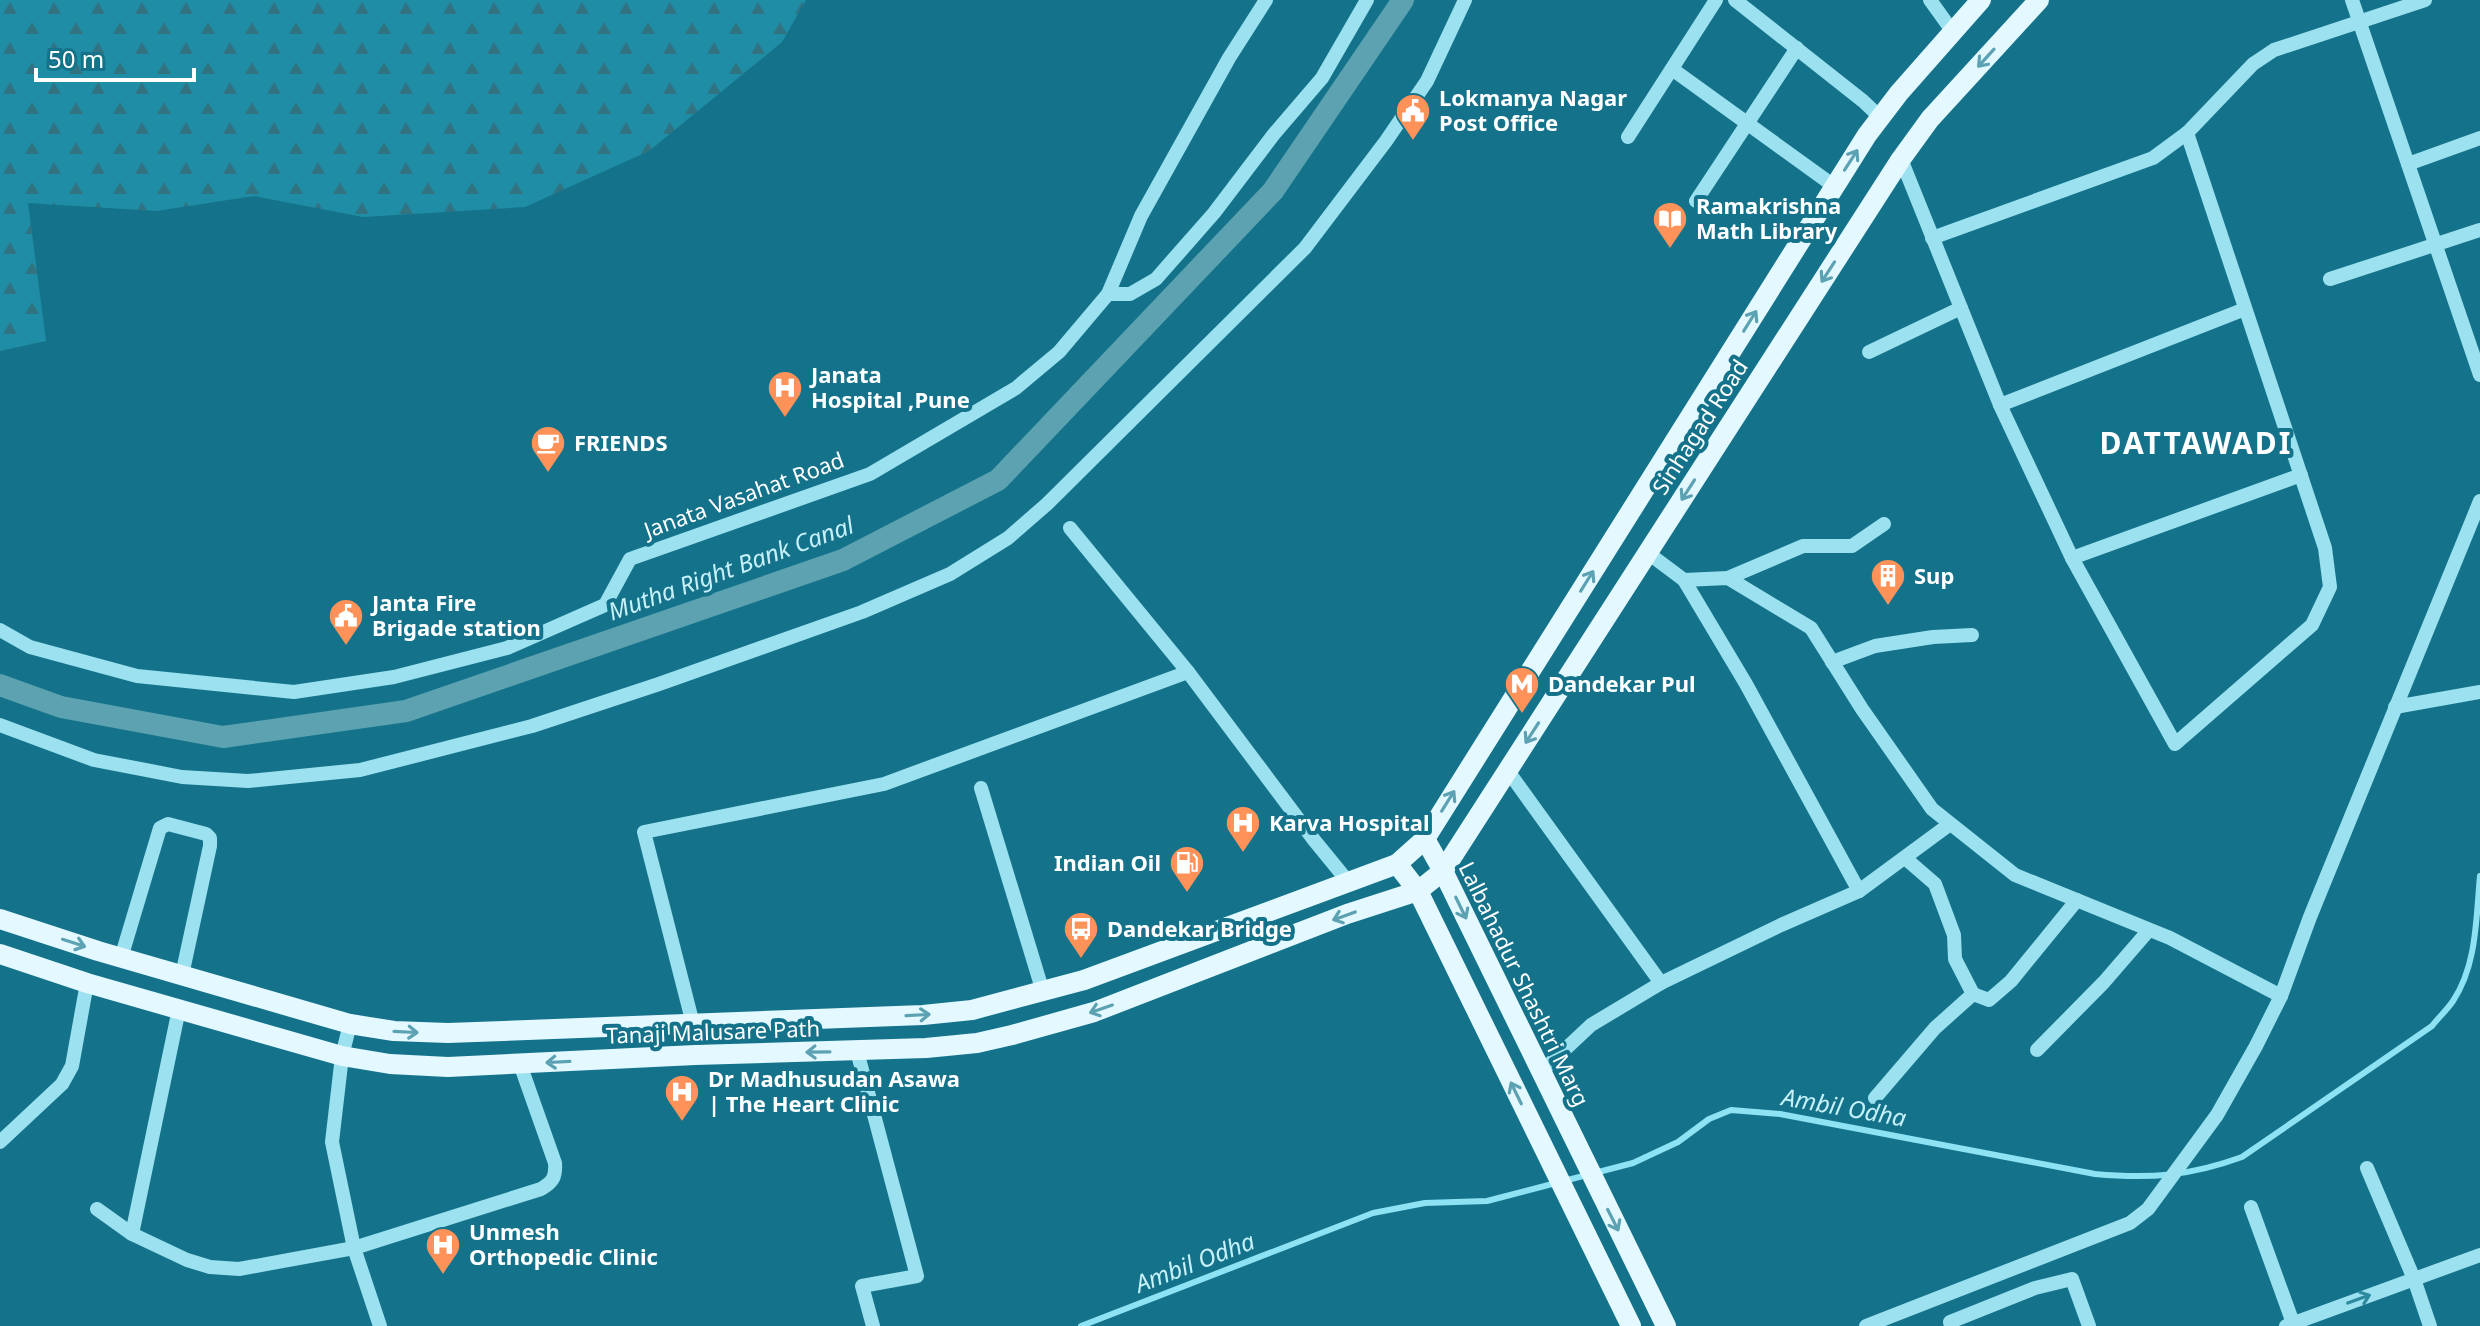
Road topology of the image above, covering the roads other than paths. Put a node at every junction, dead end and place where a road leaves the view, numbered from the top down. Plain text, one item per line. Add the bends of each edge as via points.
1 (1266, 0) edge
2 (1367, 0) edge
3 (1465, 0) edge
4 (1716, 0) edge
5 (1735, 0) edge
6 (1930, 0) edge
7 (1981, 0) edge
8 (2039, 0) edge
9 (2352, 0) edge
10 (2425, 0) edge
11 (2359, 20) junction
12 (1953, 32) junction
13 (1797, 48) junction
14 (1672, 69) junction
15 (1881, 118) junction
16 (1746, 125) junction
17 (2187, 133) junction
18 (1628, 137) dead end
19 (2480, 138) edge
20 (1901, 159) junction
21 (2408, 164) junction
22 (1834, 186) junction
23 (1696, 201) dead end
24 (2480, 230) edge
25 (1932, 238) junction
26 (2436, 244) junction
27 (2330, 279) dead end
28 (1108, 294) junction
29 (1961, 308) junction
30 (2245, 309) junction
31 (1869, 352) dead end
32 (2480, 375) edge
33 (2000, 405) junction
34 (2301, 475) junction
35 (2480, 501) edge
36 (1635, 504) junction
37 (1667, 522) junction
38 (1884, 524) dead end
39 (1070, 528) dead end
40 (1648, 553) junction
41 (2072, 558) junction
42 (1728, 578) junction
43 (1684, 580) junction
44 (0, 630) edge
45 (1972, 635) dead end
46 (1832, 662) junction
47 (1188, 672) junction
48 (2480, 692) edge
49 (2395, 707) junction
50 (0, 725) edge
51 (1508, 771) junction
52 (981, 788) dead end
53 (1950, 824) junction
54 (1425, 839) junction
55 (1905, 858) junction
56 (1398, 863) junction
57 (1443, 871) junction
58 (1350, 884) junction
59 (1418, 891) junction
60 (1859, 891) junction
61 (2077, 900) junction
62 (0, 919) edge
63 (2149, 930) junction
64 (0, 954) edge
65 (121, 958) junction
66 (1136, 961) junction
67 (182, 975) junction
68 (87, 983) junction
69 (1661, 983) junction
70 (1043, 992) junction
71 (1147, 992) junction
72 (1973, 994) junction
73 (2281, 996) junction
74 (179, 1009) junction
75 (350, 1024) junction
76 (693, 1024) junction
77 (2037, 1050) dead end
78 (857, 1051) junction
79 (342, 1056) junction
80 (520, 1064) junction
81 (1541, 1072) junction
82 (1875, 1098) dead end
83 (0, 1142) edge
84 (2367, 1168) dead end
85 (2251, 1207) dead end
86 (97, 1209) dead end
87 (132, 1234) junction
88 (354, 1248) junction
89 (2480, 1255) edge
90 (2414, 1279) junction
91 (2290, 1325) edge
92 (380, 1326) edge
93 (873, 1326) edge
94 (1631, 1326) edge
95 (1666, 1326) edge
96 (1866, 1326) edge
97 (1951, 1326) edge
98 (2089, 1326) edge
99 (2430, 1326) edge

1 - 28 street, Janata Vasahat Road via 1141,216
2 - 28 street via 1322,78 1166,268 1130,294
3 - 50 street via 1427,81 1305,248 1047,504 1008,538 950,574 862,612 659,684 532,726 360,770 248,781 182,777 94,760
4 - 14 street
5 - 13 street
6 - 12 street
7 - 12 main road, Sinhagad Road
8 -> 20 main road, Sinhagad Road via 1930,119
9 - 11 street
10 - 11 street
11 - 17 street via 2274,50 2253,64
11 - 21 street
12 - 15 main road, Sinhagad Road
13 - 15 street
13 - 16 street
14 - 16 street
14 - 18 street
22 -> 15 main road, Sinhagad Road
16 - 22 street
16 - 23 street
17 - 25 street via 2153,158
17 - 30 street
19 - 21 street
20 - 25 street
20 -> 37 main road, Sinhagad Road
21 - 26 street
36 -> 22 main road, Sinhagad Road
24 - 26 street
25 - 29 street
26 - 27 street
26 - 32 street
28 - 44 street, Janata Vasahat Road via 1059,352 1003,396 870,474 630,559 605,605 507,648 394,677 294,692 137,676 30,647
29 - 31 street
29 - 33 street
30 - 33 street
30 - 34 street
33 - 41 street
34 - 41 street
34 - 41 street via 2325,548 2330,587 2312,625 2175,744
35 - 49 street
36 - 37 main road
54 -> 36 main road, Sinhagad Road
37 - 40 main road, Sinhagad Road
38 - 42 street via 1852,546 1803,546
39 - 47 street
40 - 43 street
40 -> 51 main road, Sinhagad Road
42 - 43 street
42 - 46 street via 1811,628
43 - 60 street
45 - 46 street via 1875,646
46 - 53 street via 1932,809
47 - 58 street
47 - 76 street via 884,784 644,832
48 - 49 street
49 - 73 street
51 - 57 main road, Sinhagad Road
51 - 69 street
52 - 70 street
53 - 55 street
53 - 61 street via 2015,875
54 - 56 main road, Sinhagad Road
54 - 57 main road, Lalbahadur Shashtri Marg
55 - 60 street
55 - 72 street via 1935,884 1954,935 1955,959
56 - 58 main road, Tanaji Malusare Path
56 - 59 main road
57 - 59 main road, Sinhagad Road
57 -> 81 main road, Lalbahadur Shashtri Marg
58 - 66 main road, Tanaji Malusare Path
59 -> 71 main road, Tanaji Malusare Path
94 -> 59 main road
60 - 69 street
61 - 63 street
61 - 72 street via 2011,981 1989,1000
62 -> 65 main road, Tanaji Malusare Path
63 - 73 street
63 - 77 street
64 - 68 main road, Tanaji Malusare Path
65 - 67 main road, Tanaji Malusare Path
65 - 67 street via 160,828 168,824 206,834 210,846
66 - 70 main road, Tanaji Malusare Path
66 - 71 main road
67 - 75 main road, Tanaji Malusare Path
68 - 74 main road, Tanaji Malusare Path
68 - 83 street via 72,1066 62,1084
69 - 81 street via 1591,1025
76 -> 70 main road, Tanaji Malusare Path via 923,1015 972,1010
71 -> 78 main road, Tanaji Malusare Path via 977,1043
72 - 82 street via 1935,1028
73 - 96 street via 2217,1115 2148,1209 2130,1223
74 - 79 main road, Tanaji Malusare Path
74 - 87 street
75 -> 76 main road, Tanaji Malusare Path via 448,1033
75 - 79 street
78 -> 80 main road, Tanaji Malusare Path
78 - 93 street via 917,1276 862,1286
79 - 80 main road, Tanaji Malusare Path via 448,1067
79 - 88 street via 332,1142
80 - 88 street via 555,1163 552,1183
81 -> 95 main road, Lalbahadur Shashtri Marg
84 - 90 street
85 - 91 street
86 - 87 street
87 - 88 street via 187,1260 239,1269
88 - 92 street
89 - 90 street
91 -> 90 street
90 - 99 street
97 - 98 street via 1950,1322 2035,1288 2072,1279

